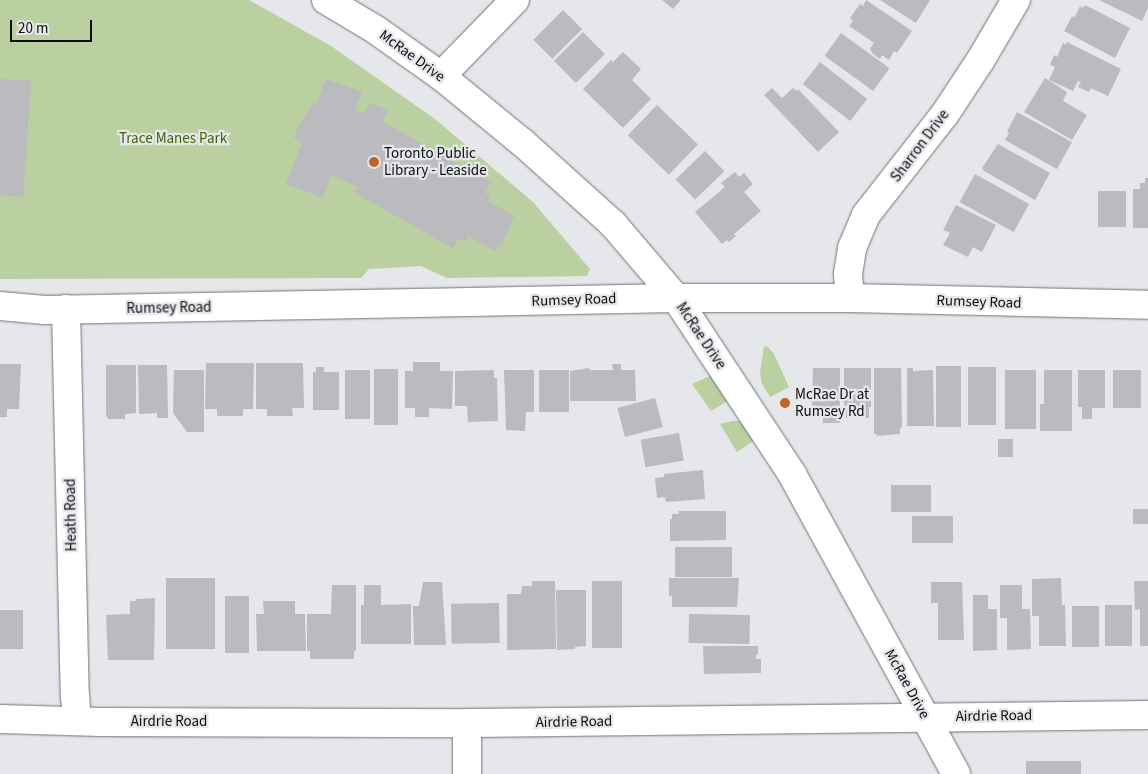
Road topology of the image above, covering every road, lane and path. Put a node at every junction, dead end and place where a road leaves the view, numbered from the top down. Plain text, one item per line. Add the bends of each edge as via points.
1 (326, 0) edge
2 (515, 0) edge
3 (1016, 0) edge
4 (441, 76) junction
5 (676, 298) junction
6 (850, 298) junction
7 (1148, 305) edge
8 (0, 306) edge
9 (66, 309) junction
10 (1148, 715) edge
11 (926, 716) junction
12 (0, 719) edge
13 (77, 721) junction
14 (467, 723) junction
15 (467, 774) edge
16 (956, 774) edge

1 - 4 street, McRae Drive via 376,30
2 - 4 street
3 - 6 street, Sharron Drive via 945,114 866,215 852,248 848,274
4 - 5 street, McRae Drive via 524,143 613,224
5 - 6 street, Rumsey Road
5 - 9 street, Rumsey Road
5 - 11 street, McRae Drive via 792,474
6 - 7 street, Rumsey Road
8 - 9 street, Rumsey Road
9 - 13 street, Heath Road
10 - 11 street, Airdrie Road
11 - 14 street, Airdrie Road
11 - 16 street, McRae Drive
12 - 13 street, Airdrie Road
13 - 14 street, Airdrie Road
14 - 15 street

